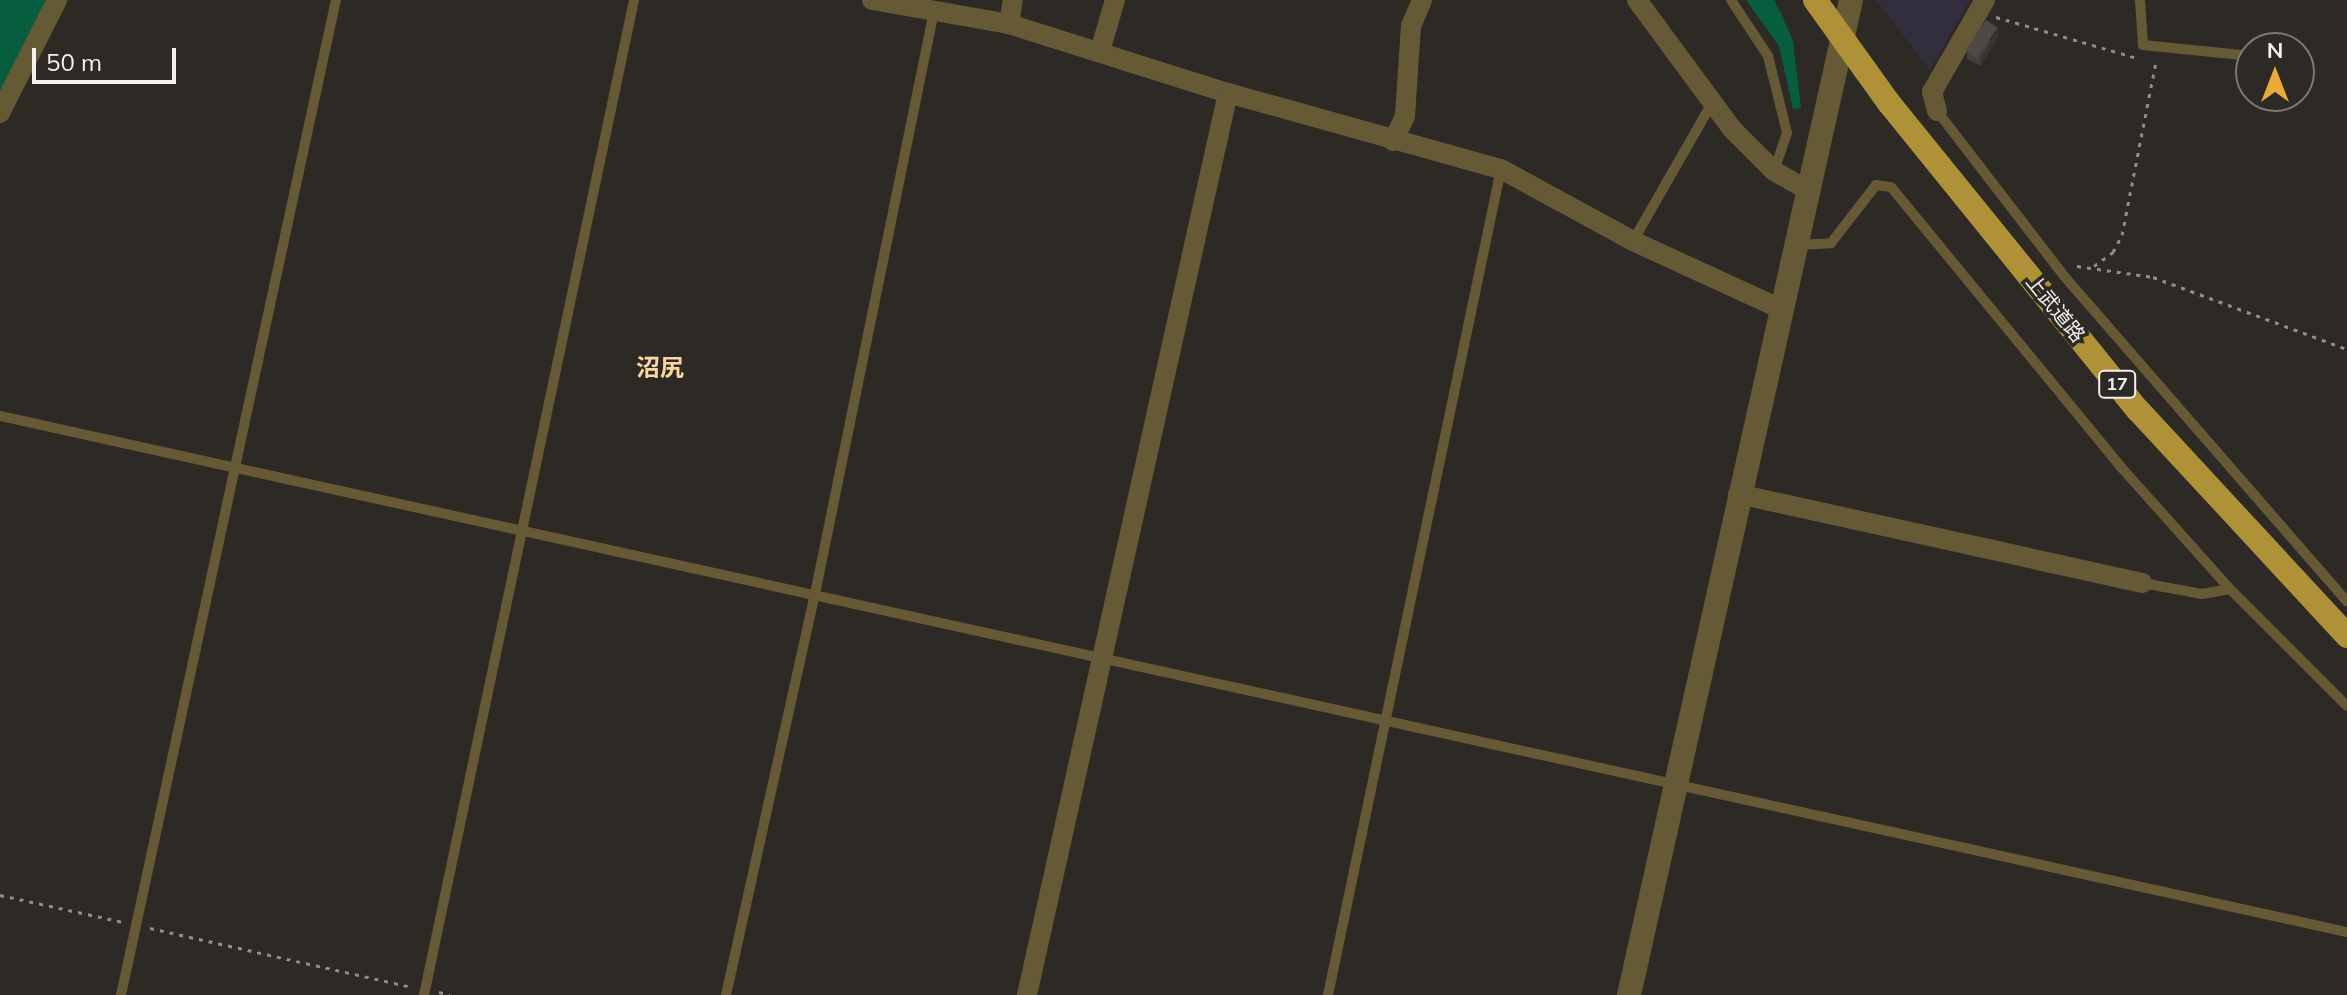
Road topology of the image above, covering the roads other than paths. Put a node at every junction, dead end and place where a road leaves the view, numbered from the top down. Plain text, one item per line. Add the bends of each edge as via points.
1 (57, 0) edge
2 (336, 0) edge
3 (634, 0) edge
4 (872, 0) edge
5 (1013, 0) edge
6 (1115, 0) edge
7 (1422, 0) edge
8 (1637, 0) edge
9 (1731, 0) edge
10 (1815, 0) edge
11 (1851, 0) edge
12 (2140, 0) edge
13 (1983, 5) edge
14 (934, 11) junction
15 (1009, 24) junction
16 (1843, 39) junction
17 (1100, 51) junction
18 (2235, 54) edge
19 (1228, 93) junction
20 (1711, 105) junction
21 (1937, 111) joint
22 (0, 113) edge
23 (1393, 141) junction
24 (1501, 169) junction
25 (1774, 171) junction
26 (1809, 191) junction
27 (1633, 241) junction
28 (1798, 245) junction
29 (1783, 310) junction
30 (0, 416) edge
31 (233, 467) junction
32 (1738, 494) junction
33 (522, 530) junction
34 (2142, 583) joint
35 (2230, 589) junction
36 (815, 594) junction
37 (2347, 601) edge
38 (2347, 636) edge
39 (1103, 657) junction
40 (2347, 706) edge
41 (1388, 723) junction
42 (1675, 788) junction
43 (2347, 932) edge
44 (425, 992) edge
45 (121, 995) edge
46 (726, 995) edge
47 (1027, 995) edge
48 (1328, 995) edge
49 (1629, 995) edge

1 - 22 street
2 - 31 lane
3 - 33 lane
4 - 14 street
5 - 15 street
6 - 17 street
7 - 23 street via 1411,26 1405,116
8 - 20 street
9 - 25 lane via 1768,56 1787,133
10 - 16 highway, 上武道路 / 17
11 - 16 street
12 - 18 lane via 2143,45
13 - 21 street via 1932,92
14 - 15 street
14 - 36 lane
15 - 17 street
16 - 26 street
16 - 38 highway, 上武道路 / 17 via 2138,410
17 - 19 street
19 - 23 street
19 - 39 street
20 - 25 street
20 - 27 lane
21 - 37 lane via 2064,276
23 - 24 street
24 - 27 street
24 - 41 lane
25 - 26 street
26 - 28 street
27 - 29 street
28 - 29 street
28 - 35 lane via 1831,243 1876,185 1891,187 2041,374
29 - 32 street
30 - 31 lane
31 - 33 lane
31 - 45 lane
32 - 34 street
32 - 42 street
33 - 36 lane
33 - 44 lane
34 - 35 lane via 2202,594
35 - 40 lane
36 - 39 lane
36 - 46 lane
39 - 41 lane
39 - 47 street
41 - 42 lane
41 - 48 lane
42 - 43 lane
42 - 49 street

